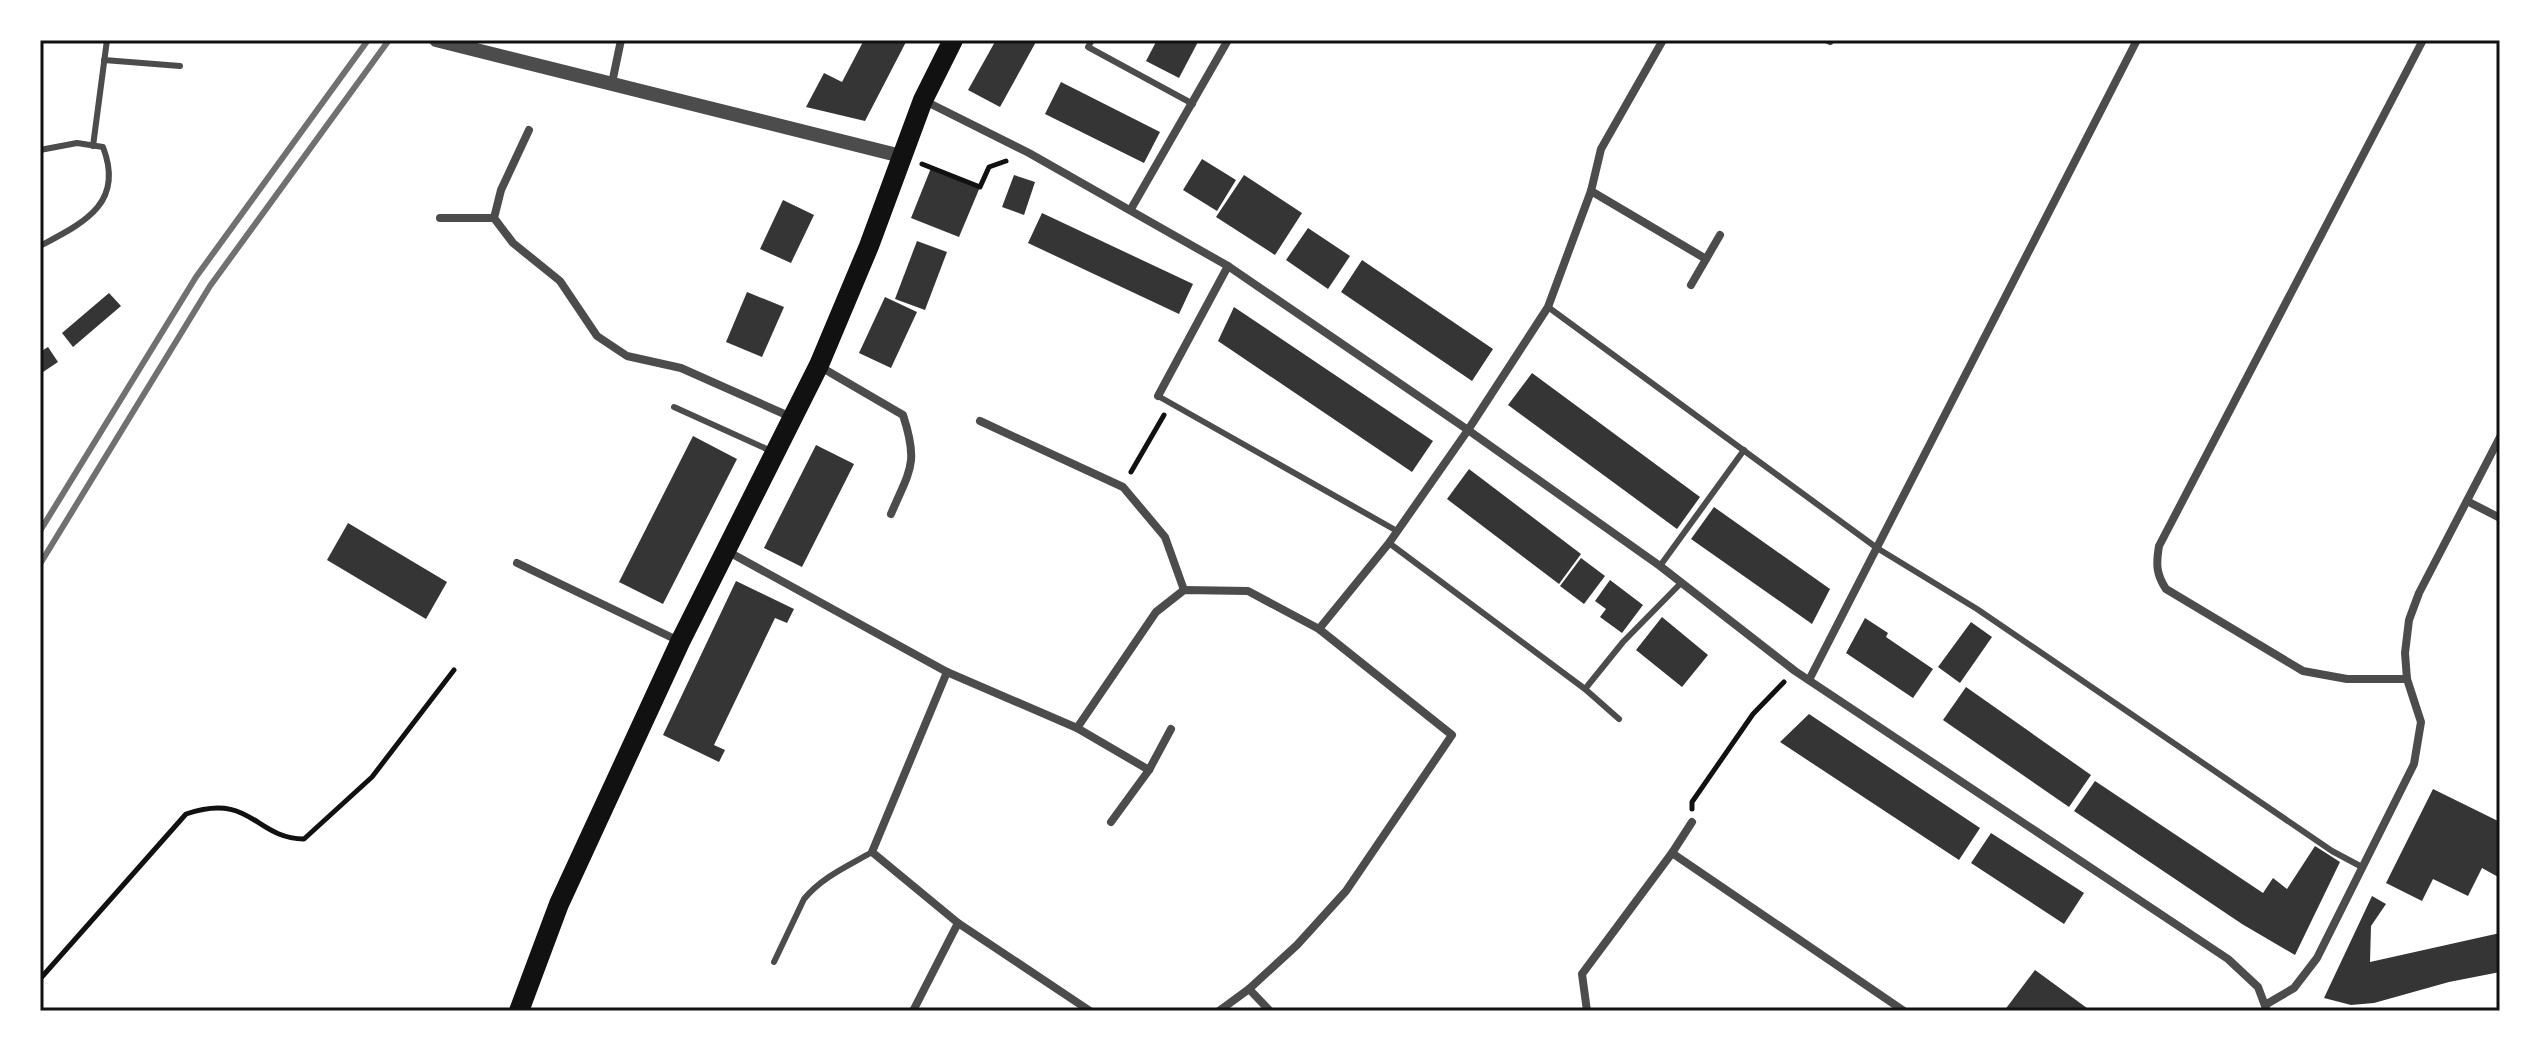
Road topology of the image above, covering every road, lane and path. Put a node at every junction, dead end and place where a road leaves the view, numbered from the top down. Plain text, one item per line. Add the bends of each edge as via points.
1 (107, 40) edge
2 (436, 40) edge
3 (621, 40) edge
4 (953, 40) edge
5 (1092, 40) edge
6 (1228, 40) edge
7 (1663, 40) edge
8 (2137, 40) edge
9 (2423, 40) edge
10 (104, 60) junction
11 (180, 66) dead end
12 (612, 83) junction
13 (923, 100) junction
14 (1193, 104) junction
15 (529, 130) dead end
16 (93, 146) junction
17 (40, 150) edge
18 (1029, 153) junction
19 (901, 156) junction
20 (1591, 191) junction
21 (1131, 209) junction
22 (440, 218) dead end
23 (494, 218) junction
24 (1720, 235) dead end
25 (40, 246) edge
26 (1706, 259) junction
27 (1228, 266) junction
28 (1691, 285) dead end
29 (1548, 307) junction
30 (819, 365) junction
31 (1158, 396) joint
32 (1171, 403) junction
33 (674, 407) dead end
34 (791, 417) junction
35 (980, 421) dead end
36 (1468, 430) junction
37 (2500, 437) edge
38 (1744, 450) junction
39 (775, 452) junction
40 (1123, 487) junction
41 (2467, 501) junction
42 (891, 514) dead end
43 (2500, 518) edge
44 (1397, 531) junction
45 (1389, 543) junction
46 (1877, 548) junction
47 (726, 550) junction
48 (517, 563) dead end
49 (1660, 566) junction
50 (1681, 583) junction
51 (1184, 590) junction
52 (1319, 629) junction
53 (680, 642) junction
54 (454, 670) dead end
55 (1795, 671) junction
56 (947, 672) junction
57 (2407, 679) junction
58 (1809, 680) junction
59 (1585, 689) junction
60 (1619, 719) dead end
61 (1077, 728) junction
62 (1171, 729) dead end
63 (1149, 770) junction
64 (1111, 822) dead end
65 (1692, 822) joint
66 (872, 852) junction
67 (1672, 853) junction
68 (2362, 867) junction
69 (958, 923) junction
70 (774, 962) dead end
71 (40, 979) edge
72 (1249, 989) junction
73 (2266, 1008) edge
74 (519, 1011) edge
75 (913, 1011) edge
76 (1090, 1011) edge
77 (1219, 1011) edge
78 (1270, 1011) edge
79 (1587, 1011) edge
80 (1904, 1011) edge

1 - 10 lane
2 - 12 street
3 - 12 street
4 - 13 main road
5 - 14 lane via 1088,47
6 - 14 street
7 - 20 street via 1601,149
8 - 46 street
9 - 57 street via 2159,546 2156,562 2166,589 2303,671 2347,679
10 - 11 lane
10 - 16 lane
12 - 19 street
13 - 18 street
13 - 19 main road
14 - 21 street
15 - 23 street
16 - 17 lane via 77,143
16 - 25 lane via 103,147 110,177 103,201 81,224
18 - 19 path via 989,167 980,187
18 - 21 street
19 - 30 main road
20 - 26 street
20 - 29 street
21 - 27 street
22 - 23 street
23 - 34 street via 513,243 560,281 597,336 627,356 681,368
24 - 26 street
26 - 28 street
27 - 31 street
27 - 36 street
29 - 36 street
29 - 38 lane
30 - 34 main road
30 - 42 street via 903,415 913,462
31 - 32 lane
32 - 40 path
32 - 44 lane
33 - 39 lane
34 - 39 main road
35 - 40 street
36 - 44 street
36 - 49 street
37 - 41 street
38 - 46 lane
38 - 49 lane
39 - 47 main road
40 - 51 street via 1165,537
41 - 43 street
41 - 57 street via 2409,620
44 - 45 street
45 - 52 street
45 - 59 lane
46 - 58 street
46 - 68 lane
47 - 53 main road
47 - 56 street
48 - 53 street
49 - 50 street
50 - 55 street
50 - 59 lane
51 - 52 street via 1248,591
51 - 61 street via 1156,612
52 - 72 street via 1452,735 1346,891
53 - 74 main road via 559,904
54 - 71 path via 372,777 304,839 291,839 233,808 208,807 186,814
55 - 58 street
55 - 65 path via 1753,714 1709,777 1692,802
56 - 61 street
56 - 66 street
57 - 68 street via 2421,722 2414,764
58 - 73 street via 2228,959 2258,987
59 - 60 lane
61 - 63 street
62 - 63 street
63 - 64 street
65 - 67 street
66 - 69 street
66 - 70 lane via 811,891
67 - 79 street via 1582,974
67 - 80 street
68 - 73 street via 2317,958 2294,988
69 - 75 street
69 - 76 street
72 - 77 street
72 - 78 street

